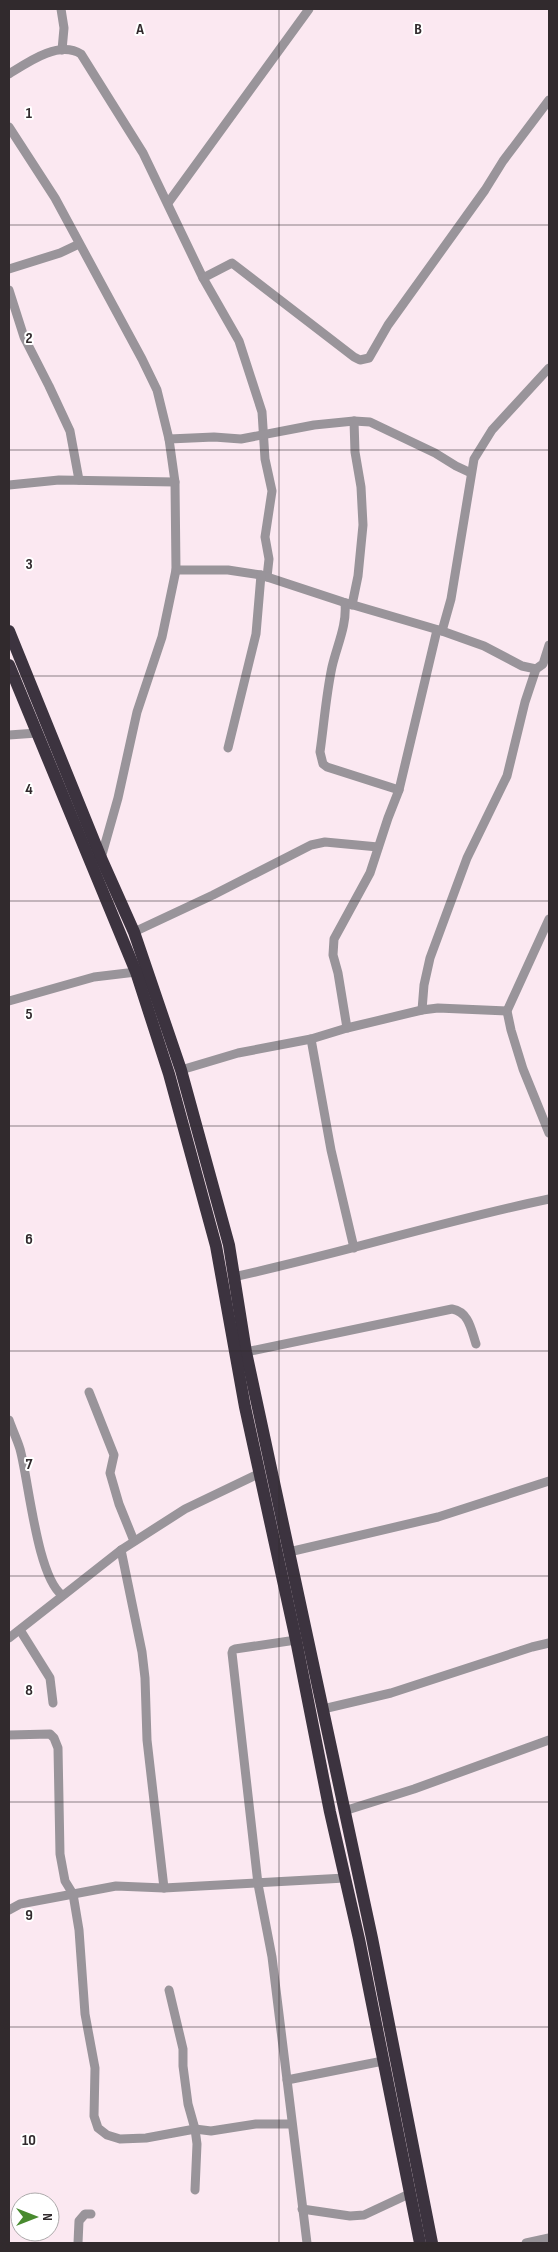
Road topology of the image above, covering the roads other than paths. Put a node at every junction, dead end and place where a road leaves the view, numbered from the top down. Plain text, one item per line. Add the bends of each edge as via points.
1 (61, 9) edge
2 (309, 9) edge
3 (62, 50) junction
4 (9, 74) edge
5 (549, 100) edge
6 (9, 127) edge
7 (168, 203) junction
8 (79, 244) junction
9 (9, 269) edge
10 (203, 278) junction
11 (9, 290) edge
12 (549, 368) edge
13 (354, 421) junction
14 (265, 436) junction
15 (169, 439) junction
16 (471, 472) junction
17 (79, 480) junction
18 (175, 482) junction
19 (9, 485) edge
20 (176, 570) junction
21 (264, 576) junction
22 (348, 604) junction
23 (439, 630) junction
24 (9, 631) edge
25 (549, 645) edge
26 (9, 665) edge
27 (536, 669) junction
28 (37, 733) junction
29 (9, 735) edge
30 (228, 748) dead end
31 (400, 790) junction
32 (378, 847) junction
33 (101, 858) junction
34 (549, 920) edge
35 (134, 932) junction
36 (136, 972) junction
37 (9, 1001) edge
38 (422, 1010) junction
39 (507, 1011) junction
40 (347, 1028) junction
41 (311, 1039) junction
42 (181, 1070) junction
43 (549, 1133) edge
44 (549, 1199) edge
45 (354, 1248) junction
46 (233, 1277) junction
47 (476, 1344) dead end
48 (246, 1352) junction
49 (89, 1392) dead end
50 (9, 1420) edge
51 (260, 1473) junction
52 (549, 1481) edge
53 (134, 1541) junction
54 (121, 1550) junction
55 (289, 1552) junction
56 (62, 1595) junction
57 (20, 1630) junction
58 (9, 1638) edge
59 (296, 1640) junction
60 (549, 1643) edge
61 (53, 1703) dead end
62 (323, 1709) junction
63 (9, 1735) edge
64 (549, 1740) edge
65 (344, 1811) junction
66 (345, 1878) junction
67 (258, 1884) junction
68 (164, 1888) junction
69 (73, 1894) junction
70 (9, 1910) edge
71 (169, 1990) dead end
72 (383, 2061) junction
73 (287, 2080) junction
74 (291, 2124) junction
75 (196, 2129) junction
76 (195, 2190) dead end
77 (409, 2194) junction
78 (302, 2209) junction
79 (92, 2214) dead end
80 (549, 2238) edge
81 (78, 2243) edge
82 (307, 2243) edge
83 (420, 2243) edge
84 (432, 2243) edge
85 (526, 2243) edge

1 - 3 street via 64,28
2 - 7 street
3 - 4 street via 38,56
3 - 7 street via 67,48 81,54 137,142
5 - 10 street via 388,325 369,358 360,360 354,357 232,263
6 - 8 street via 55,198
7 - 10 street
8 - 9 street
8 - 15 street via 153,383
10 - 14 street via 239,341 262,412
11 - 17 street via 24,337 70,431
12 - 16 street via 486,438 474,459
13 - 14 street via 314,425
13 - 16 street via 370,422
13 - 22 street via 363,525 358,576
14 - 15 street
14 - 21 street via 265,459 272,500 265,537 269,558
15 - 18 street
16 - 23 street via 451,599
17 - 18 street
17 - 19 street
18 - 20 street
20 - 21 street via 228,570
20 - 33 street via 162,637 137,712
21 - 22 street
21 - 30 street via 256,634
22 - 23 street
22 - 31 street via 332,666 321,759 327,767
23 - 27 street
23 - 31 street via 411,732
24 - 33 highway
25 - 27 street via 543,664
26 - 28 highway
27 - 38 street via 507,776 468,858 430,958
28 - 29 street
28 - 36 highway
31 - 32 street
32 - 35 street via 325,842 311,845
32 - 40 street via 365,885 333,942
33 - 35 highway
34 - 39 street
35 - 42 highway
36 - 37 street via 94,977
36 - 51 highway via 169,1074 216,1246
38 - 39 street
38 - 40 street
39 - 43 street via 523,1069
40 - 41 street
41 - 42 street via 238,1052
41 - 45 street via 331,1150
42 - 46 highway via 229,1245
44 - 45 street via 431,1226
45 - 46 street
46 - 48 highway
47 - 48 street via 467,1317 461,1310 452,1309
48 - 55 highway
49 - 53 street via 114,1456 110,1472
50 - 56 street via 20,1449 47,1570 56,1591
51 - 53 street via 186,1509
51 - 59 highway
52 - 55 street via 438,1517
53 - 54 street
54 - 56 street
54 - 68 street via 146,1678 147,1740
55 - 62 highway
56 - 57 street
57 - 58 street
57 - 61 street via 50,1678
59 - 66 highway
59 - 67 street via 233,1650
60 - 62 street via 391,1693
62 - 65 highway
63 - 69 street via 45,1733 54,1738 58,1748 60,1782 60,1854 65,1881
64 - 65 street
65 - 84 highway via 403,2086
66 - 67 street
66 - 72 highway
67 - 68 street
67 - 73 street via 272,1956
68 - 69 street via 116,1886
69 - 70 street via 20,1904
69 - 75 street via 85,2014 95,2068 94,2116 98,2128 120,2139
71 - 75 street via 183,2049 188,2104
72 - 73 street
72 - 77 highway
73 - 74 street
74 - 75 street via 256,2124 211,2131
74 - 78 street
75 - 76 street
77 - 78 street via 364,2215
77 - 83 highway
78 - 82 street
79 - 81 street via 85,2214 79,2221
80 - 85 street

